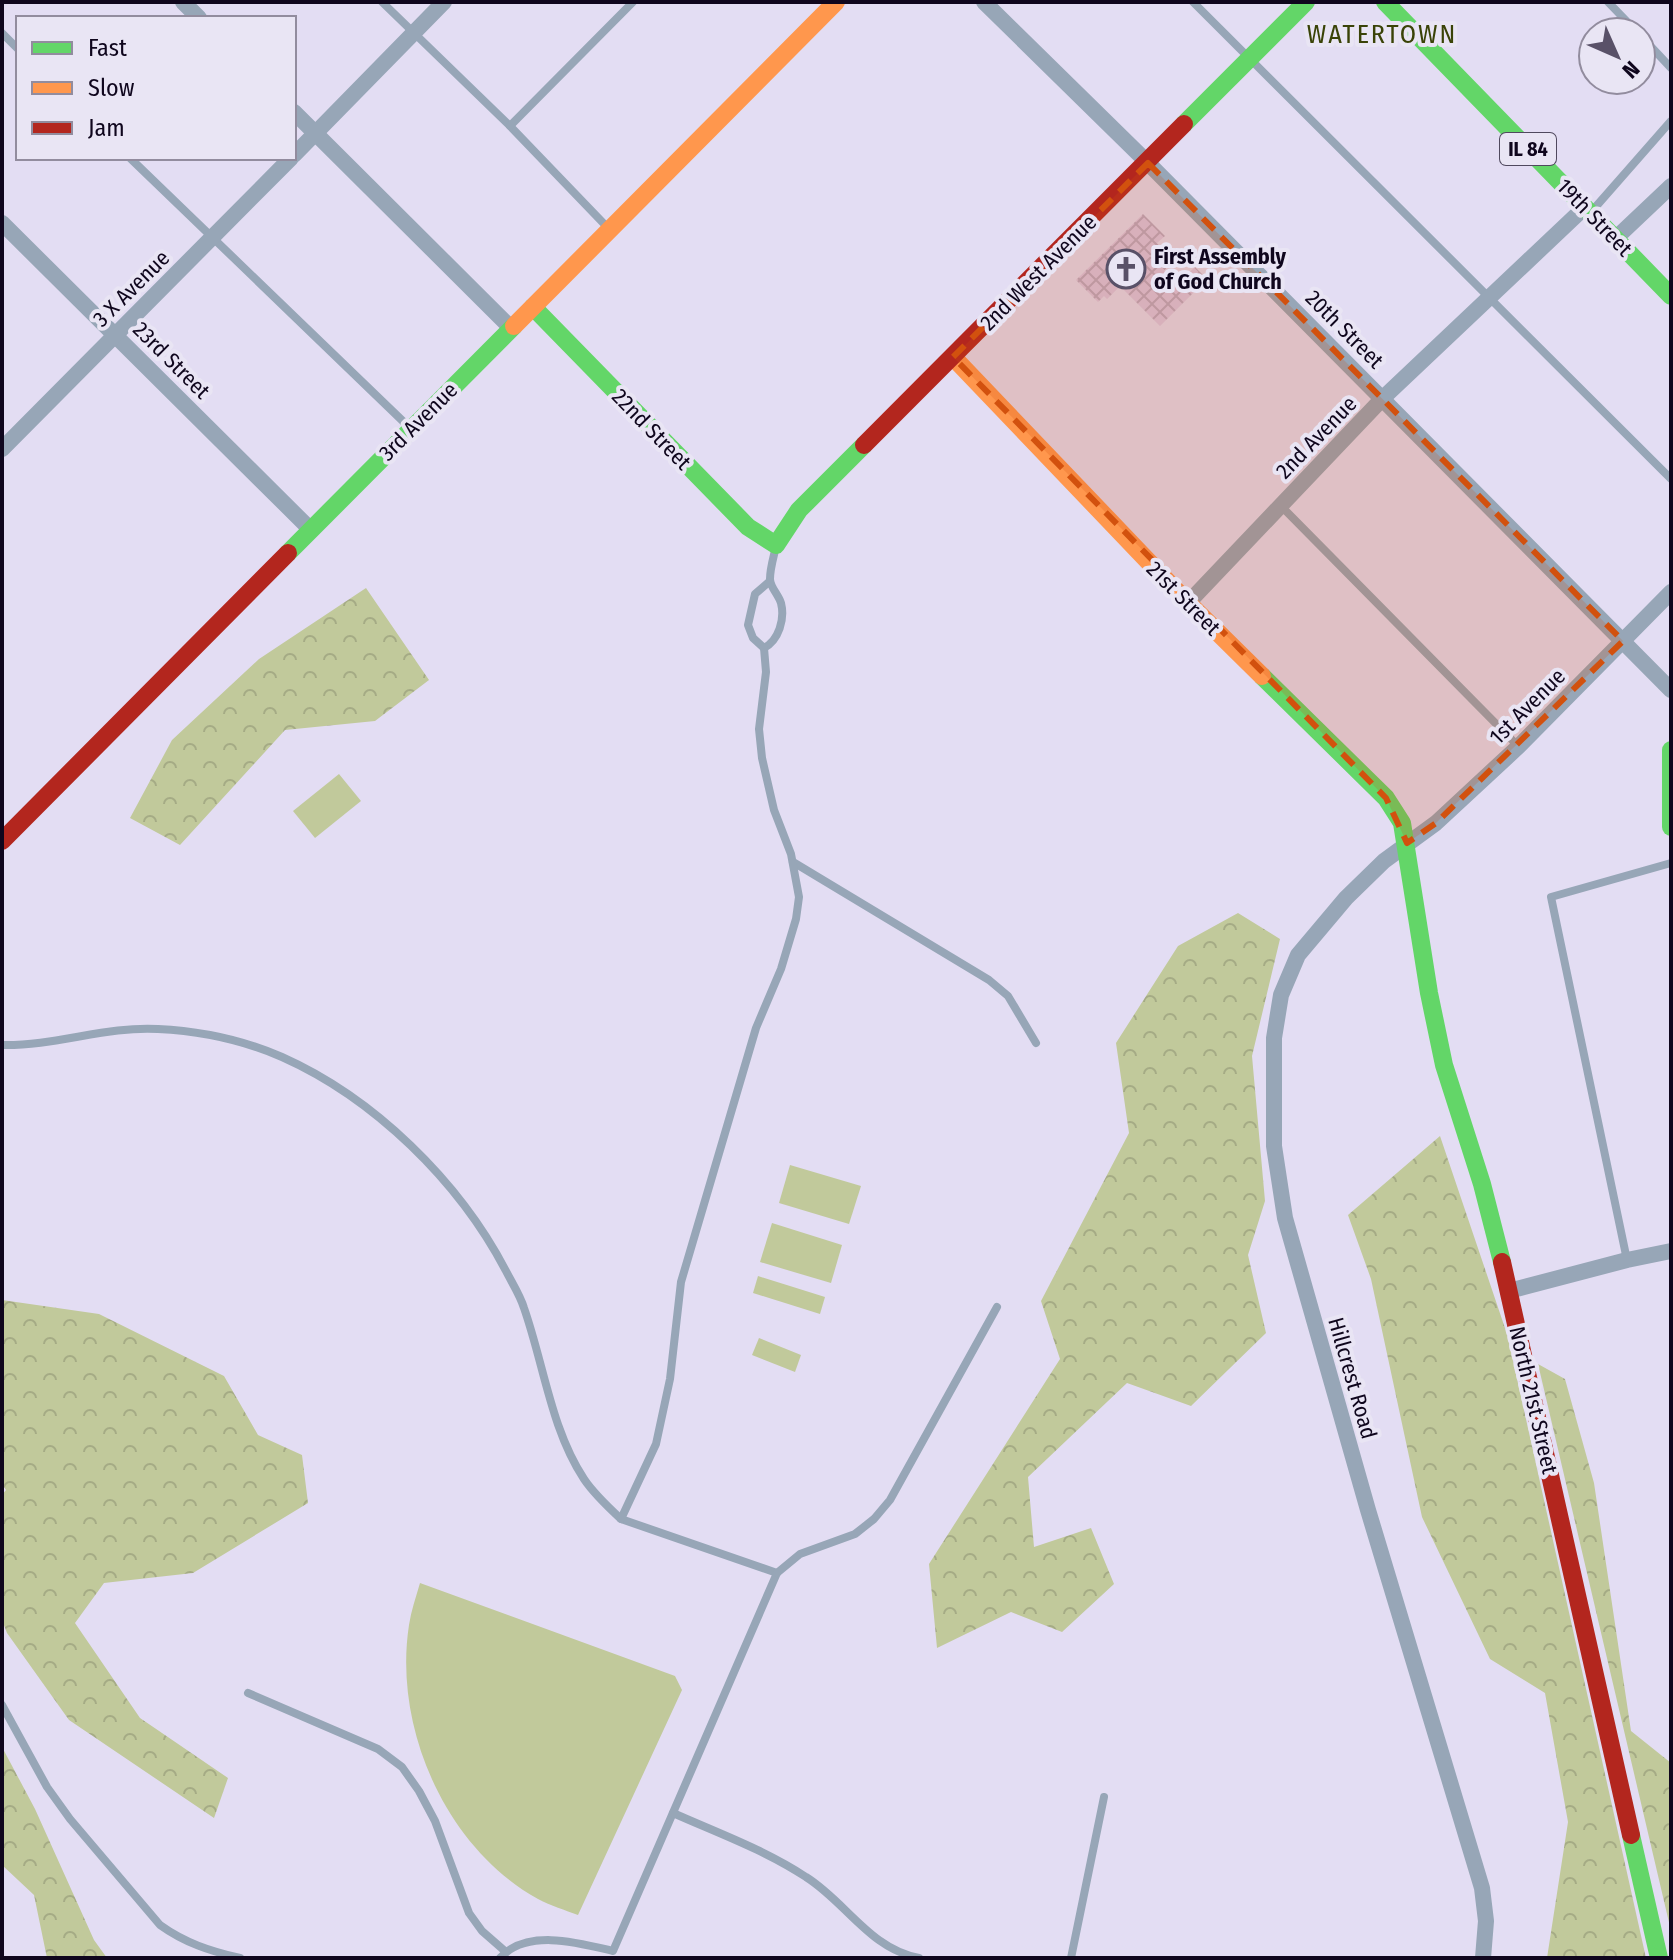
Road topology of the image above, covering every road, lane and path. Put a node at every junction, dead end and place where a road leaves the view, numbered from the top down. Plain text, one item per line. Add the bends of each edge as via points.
1 (382, 2) edge
2 (444, 2) edge
3 (633, 2) edge
4 (836, 2) edge
5 (984, 2) edge
6 (1193, 2) edge
7 (1306, 2) edge
8 (1389, 4) edge
9 (414, 33) junction
10 (1657, 53) edge
11 (1249, 59) junction
12 (1671, 68) edge
13 (296, 114) edge
14 (1671, 121) edge
15 (510, 126) junction
16 (315, 133) junction
17 (296, 152) edge
18 (132, 160) edge
19 (288, 160) edge
20 (1148, 163) junction
21 (1671, 186) edge
22 (1588, 210) junction
23 (2, 223) edge
24 (610, 229) junction
25 (1616, 238) junction
26 (212, 239) junction
27 (1671, 296) edge
28 (1490, 297) junction
29 (533, 307) junction
30 (511, 328) junction
31 (115, 335) junction
32 (953, 357) junction
33 (1383, 398) junction
34 (411, 428) junction
35 (2, 449) edge
36 (1671, 479) edge
37 (1281, 506) junction
38 (310, 529) junction
39 (776, 545) junction
40 (770, 581) junction
41 (1671, 592) edge
42 (1188, 603) junction
43 (1623, 641) junction
44 (764, 648) junction
45 (1671, 690) edge
46 (1519, 746) junction
47 (1671, 750) edge
48 (1671, 827) edge
49 (2, 841) edge
50 (1407, 843) junction
51 (793, 862) junction
52 (1671, 863) edge
53 (1036, 1043) dead end
54 (2, 1045) edge
55 (1671, 1251) edge
56 (1627, 1260) junction
57 (1509, 1291) junction
58 (997, 1307) dead end
59 (621, 1519) junction
60 (777, 1573) junction
61 (248, 1693) dead end
62 (2, 1705) edge
63 (1104, 1797) dead end
64 (673, 1813) junction
65 (503, 1955) edge
66 (240, 1958) edge
67 (919, 1958) edge
68 (1071, 1958) edge
69 (1483, 1958) edge
70 (1659, 1958) edge

1 - 9 lane
2 - 9 street, 3 X Avenue
3 - 15 lane
4 - 24 street, 3rd Avenue
5 - 20 street, 20th Street
6 - 11 lane
7 - 11 street, 2nd West Avenue
8 - 22 street, 19th Street / IL 84
9 - 15 lane
9 - 16 street, 3 X Avenue
10 - 12 lane
11 - 20 street, 2nd West Avenue
11 - 28 lane
13 - 16 street
14 - 22 lane
15 - 24 lane
16 - 17 street, 3 X Avenue
16 - 30 street
18 - 26 lane
19 - 26 street, 3 X Avenue
20 - 32 street, 2nd West Avenue
20 - 33 street, 20th Street
21 - 25 street
22 - 25 street, 19th Street / IL 84
22 - 28 street, 2nd Avenue
23 - 31 street, 23rd Street
24 - 29 street, 3rd Avenue
25 - 27 street, 19th Street / IL 84
26 - 31 street, 3 X Avenue
26 - 34 lane
28 - 33 street, 2nd Avenue
28 - 36 lane
29 - 30 street, 3rd Avenue
29 - 39 street, 22nd Street via 748,527
30 - 34 street, 3rd Avenue
31 - 35 street, 3 X Avenue
31 - 38 street, 23rd Street
32 - 39 street, 2nd West Avenue via 799,510
32 - 42 street, 21st Street
33 - 37 street, 2nd Avenue
33 - 43 street, 20th Street
34 - 38 street, 3rd Avenue
37 - 42 street, 2nd Avenue
37 - 46 lane
38 - 49 street, 3rd Avenue
39 - 40 lane
40 - 44 lane via 782,618 779,634
40 - 44 lane via 755,594 748,625
41 - 43 street, 1st Avenue
42 - 50 street, 21st Street via 1386,798
43 - 45 street, 20th Street
43 - 46 street, 1st Avenue
44 - 51 lane via 762,758
46 - 50 street, 1st Avenue
47 - 48 street
50 - 57 street, North 21st Street via 1444,1065
50 - 69 street, Hillcrest Road via 1346,898 1298,955 1281,995 1274,1038 1274,1146 1285,1218 1317,1335 1482,1888
51 - 53 lane via 989,980 1008,996
51 - 59 lane via 799,897 796,919 756,1028 681,1282 656,1444
52 - 56 lane via 1551,897
54 - 59 lane via 34,1046 115,1031 202,1034 282,1057 376,1117 455,1191 491,1243 523,1305 564,1440 585,1479
55 - 56 street
56 - 57 street
57 - 70 street, North 21st Street
58 - 60 lane via 890,1500 855,1534 800,1554
59 - 60 lane
60 - 64 lane
61 - 65 lane via 378,1749 402,1767 435,1821 469,1913
62 - 66 lane via 47,1787 160,1925 206,1950
63 - 68 lane
64 - 65 lane via 613,1951 556,1941 524,1943
64 - 67 lane via 783,1862 877,1939 901,1955

